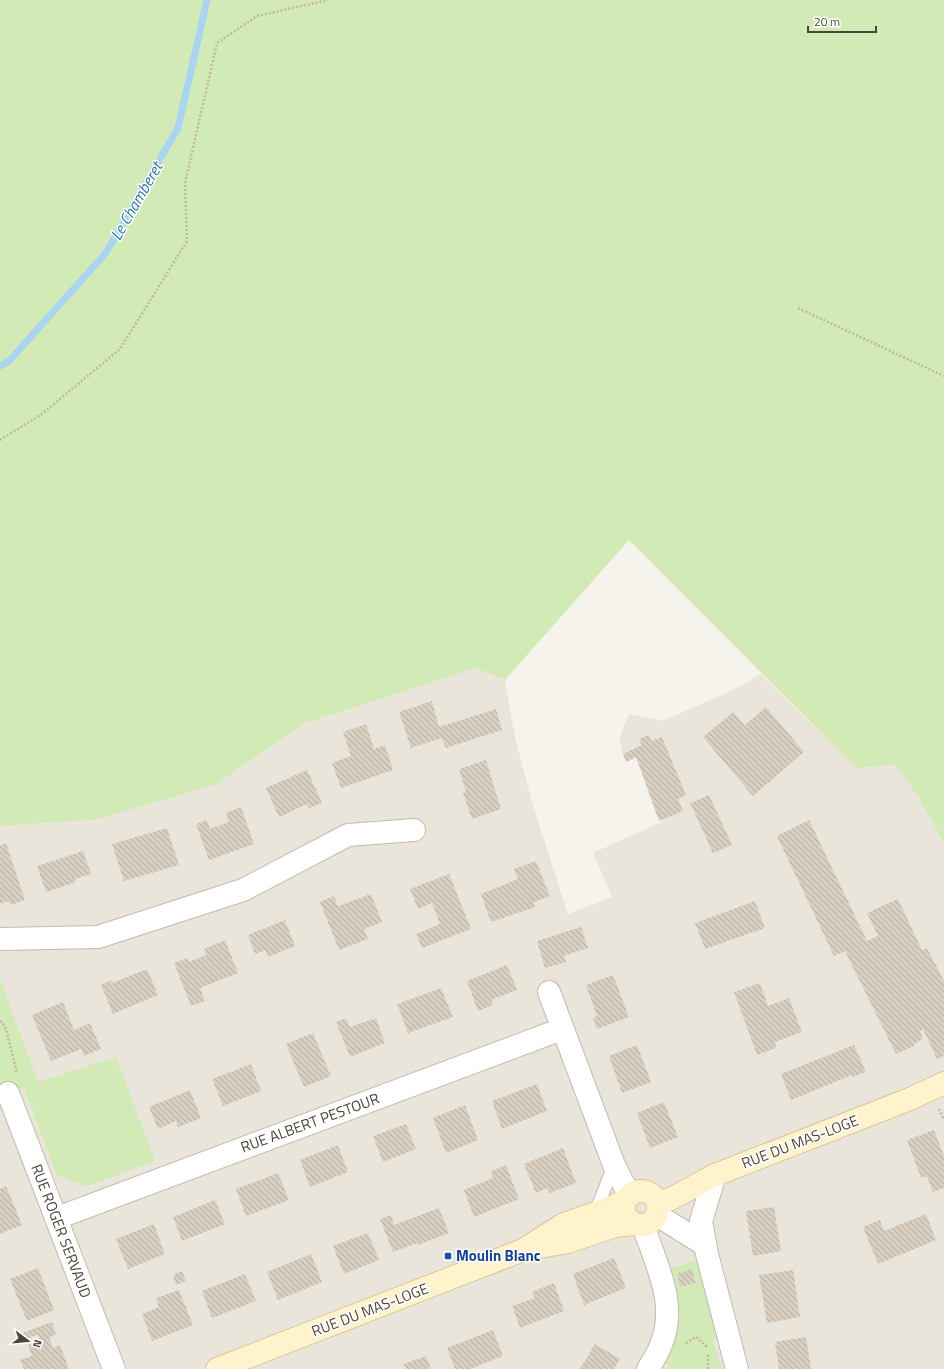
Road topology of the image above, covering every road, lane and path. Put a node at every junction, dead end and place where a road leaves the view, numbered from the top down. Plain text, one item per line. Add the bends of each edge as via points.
1 (328, 0) edge
2 (798, 308) dead end
3 (944, 376) edge
4 (0, 440) edge
5 (414, 830) dead end
6 (0, 939) edge
7 (549, 992) dead end
8 (0, 1021) edge
9 (562, 1029) junction
10 (944, 1083) edge
11 (8, 1093) joint
12 (614, 1165) junction
13 (715, 1175) junction
14 (630, 1196) junction
15 (595, 1214) junction
16 (648, 1216) junction
17 (57, 1218) junction
18 (705, 1245) junction
19 (523, 1250) junction
20 (684, 1344) dead end
21 (114, 1369) edge
22 (217, 1369) edge
23 (648, 1369) edge
24 (708, 1369) edge
25 (737, 1369) edge

1 - 4 path via 257,16 217,43 185,183 187,241 120,349 42,414
2 - 3 path
5 - 6 street via 348,835 243,890 98,937
7 - 9 street
8 - 11 path via 5,1026 21,1090
9 - 12 street
9 - 17 street, RUE ALBERT PESTOUR
10 - 13 main road, RUE DU MAS-LOGE via 910,1100
11 - 17 street, RUE ROGER SERVAUD
12 - 14 street
12 - 15 lane
13 - 16 main road, RUE DU MAS-LOGE via 671,1198
13 - 18 street via 701,1221
14 - 15 main road, RUE DU MAS-LOGE via 612,1208
14 - 16 main road via 624,1210 626,1216
14 - 16 main road via 640,1191 654,1196
15 - 19 main road, RUE DU MAS-LOGE via 564,1224
16 - 18 street
16 - 19 main road, RUE DU MAS-LOGE via 568,1242
16 - 23 street via 668,1299 667,1321 661,1347
17 - 21 street, RUE ROGER SERVAUD
18 - 25 street
19 - 22 main road, RUE DU MAS-LOGE
20 - 24 path via 696,1337 707,1346

